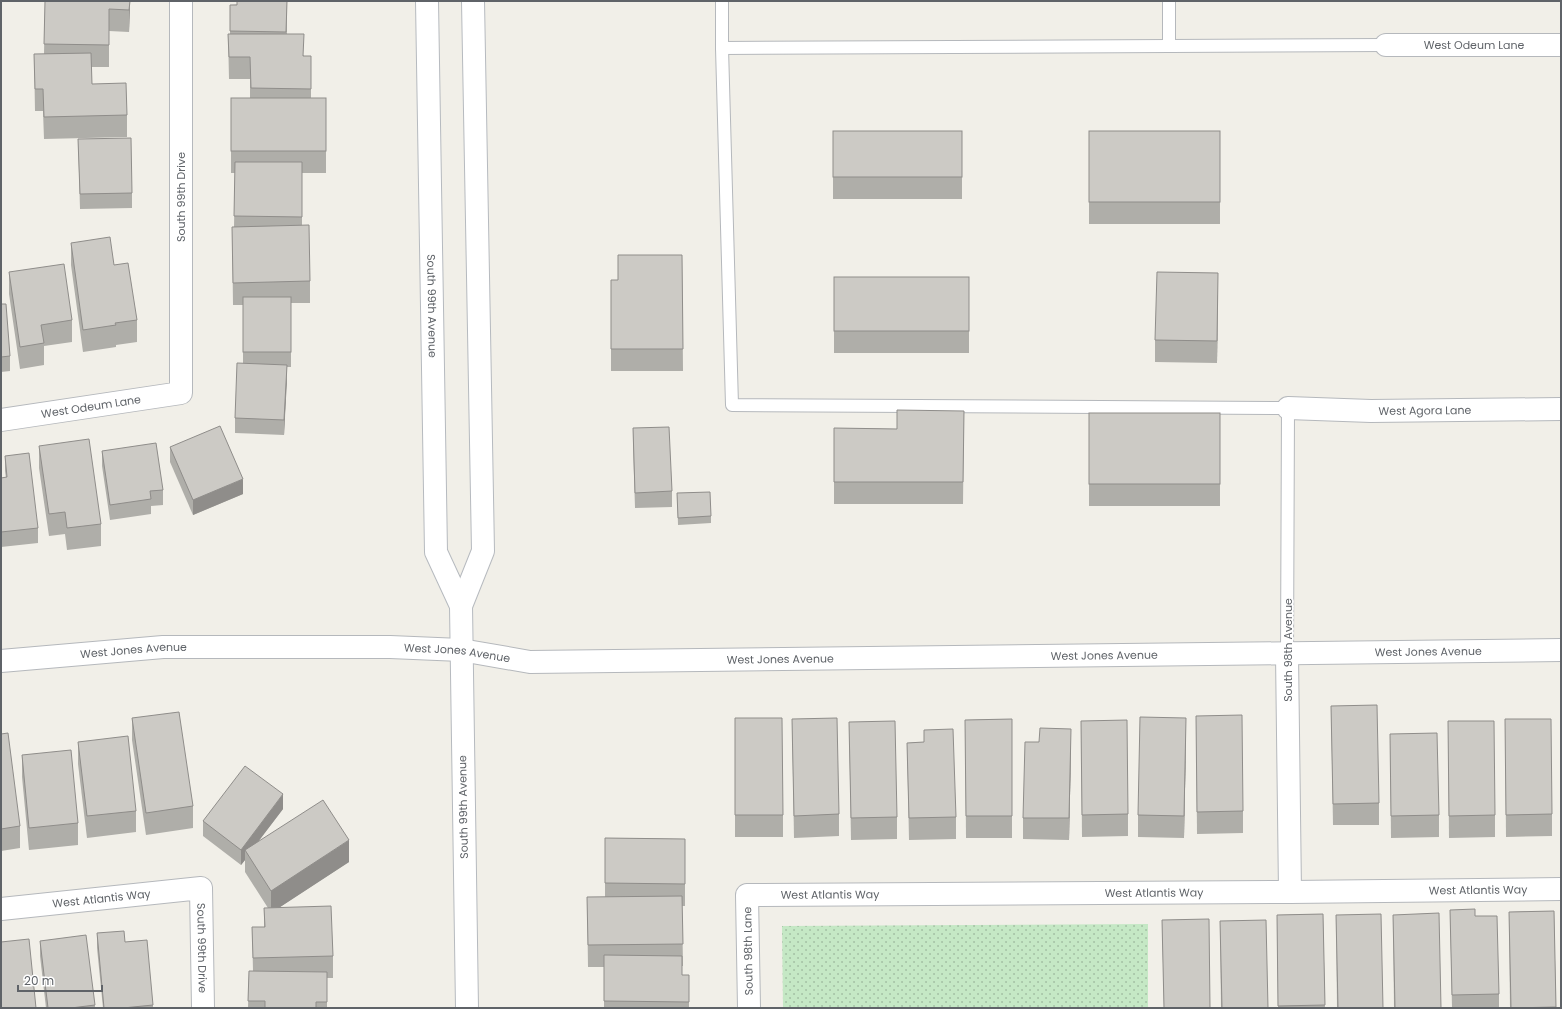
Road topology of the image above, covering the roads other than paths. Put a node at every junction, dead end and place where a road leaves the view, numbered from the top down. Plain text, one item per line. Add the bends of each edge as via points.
1 (181, 1) edge
2 (427, 1) edge
3 (473, 1) edge
4 (722, 1) edge
5 (1169, 1) edge
6 (1386, 45) joint
7 (1561, 45) edge
8 (1169, 46) junction
9 (722, 48) junction
10 (181, 393) joint
11 (1288, 408) junction
12 (1561, 409) edge
13 (1, 420) edge
14 (461, 606) junction
15 (461, 650) junction
16 (1561, 650) edge
17 (1287, 654) junction
18 (1, 661) edge
19 (201, 888) joint
20 (1561, 889) edge
21 (1290, 892) junction
22 (747, 895) joint
23 (1, 908) edge
24 (203, 1008) edge
25 (467, 1008) edge
26 (749, 1008) edge

1 - 10 street, South 99th Drive
2 - 14 street, South 99th Avenue via 436,552
3 - 14 street, South 99th Avenue via 483,551
4 - 9 lane
5 - 8 lane
6 - 7 street, West Odeum Lane
6 - 8 lane
8 - 9 lane
9 - 11 lane via 732,405
10 - 13 street, West Odeum Lane
11 - 12 street, West Agora Lane via 1371,411
11 - 17 lane, South 98th Avenue
14 - 15 street, South 99th Avenue
15 - 17 street, West Jones Avenue via 530,662
15 - 18 street, West Jones Avenue via 390,647 163,647
15 - 25 street, South 99th Avenue
16 - 17 street, West Jones Avenue
17 - 21 street, South 98th Avenue
19 - 23 street, West Atlantis Way
19 - 24 street, South 99th Drive
20 - 21 street, West Atlantis Way
21 - 22 street, West Atlantis Way
22 - 26 street, South 98th Lane

